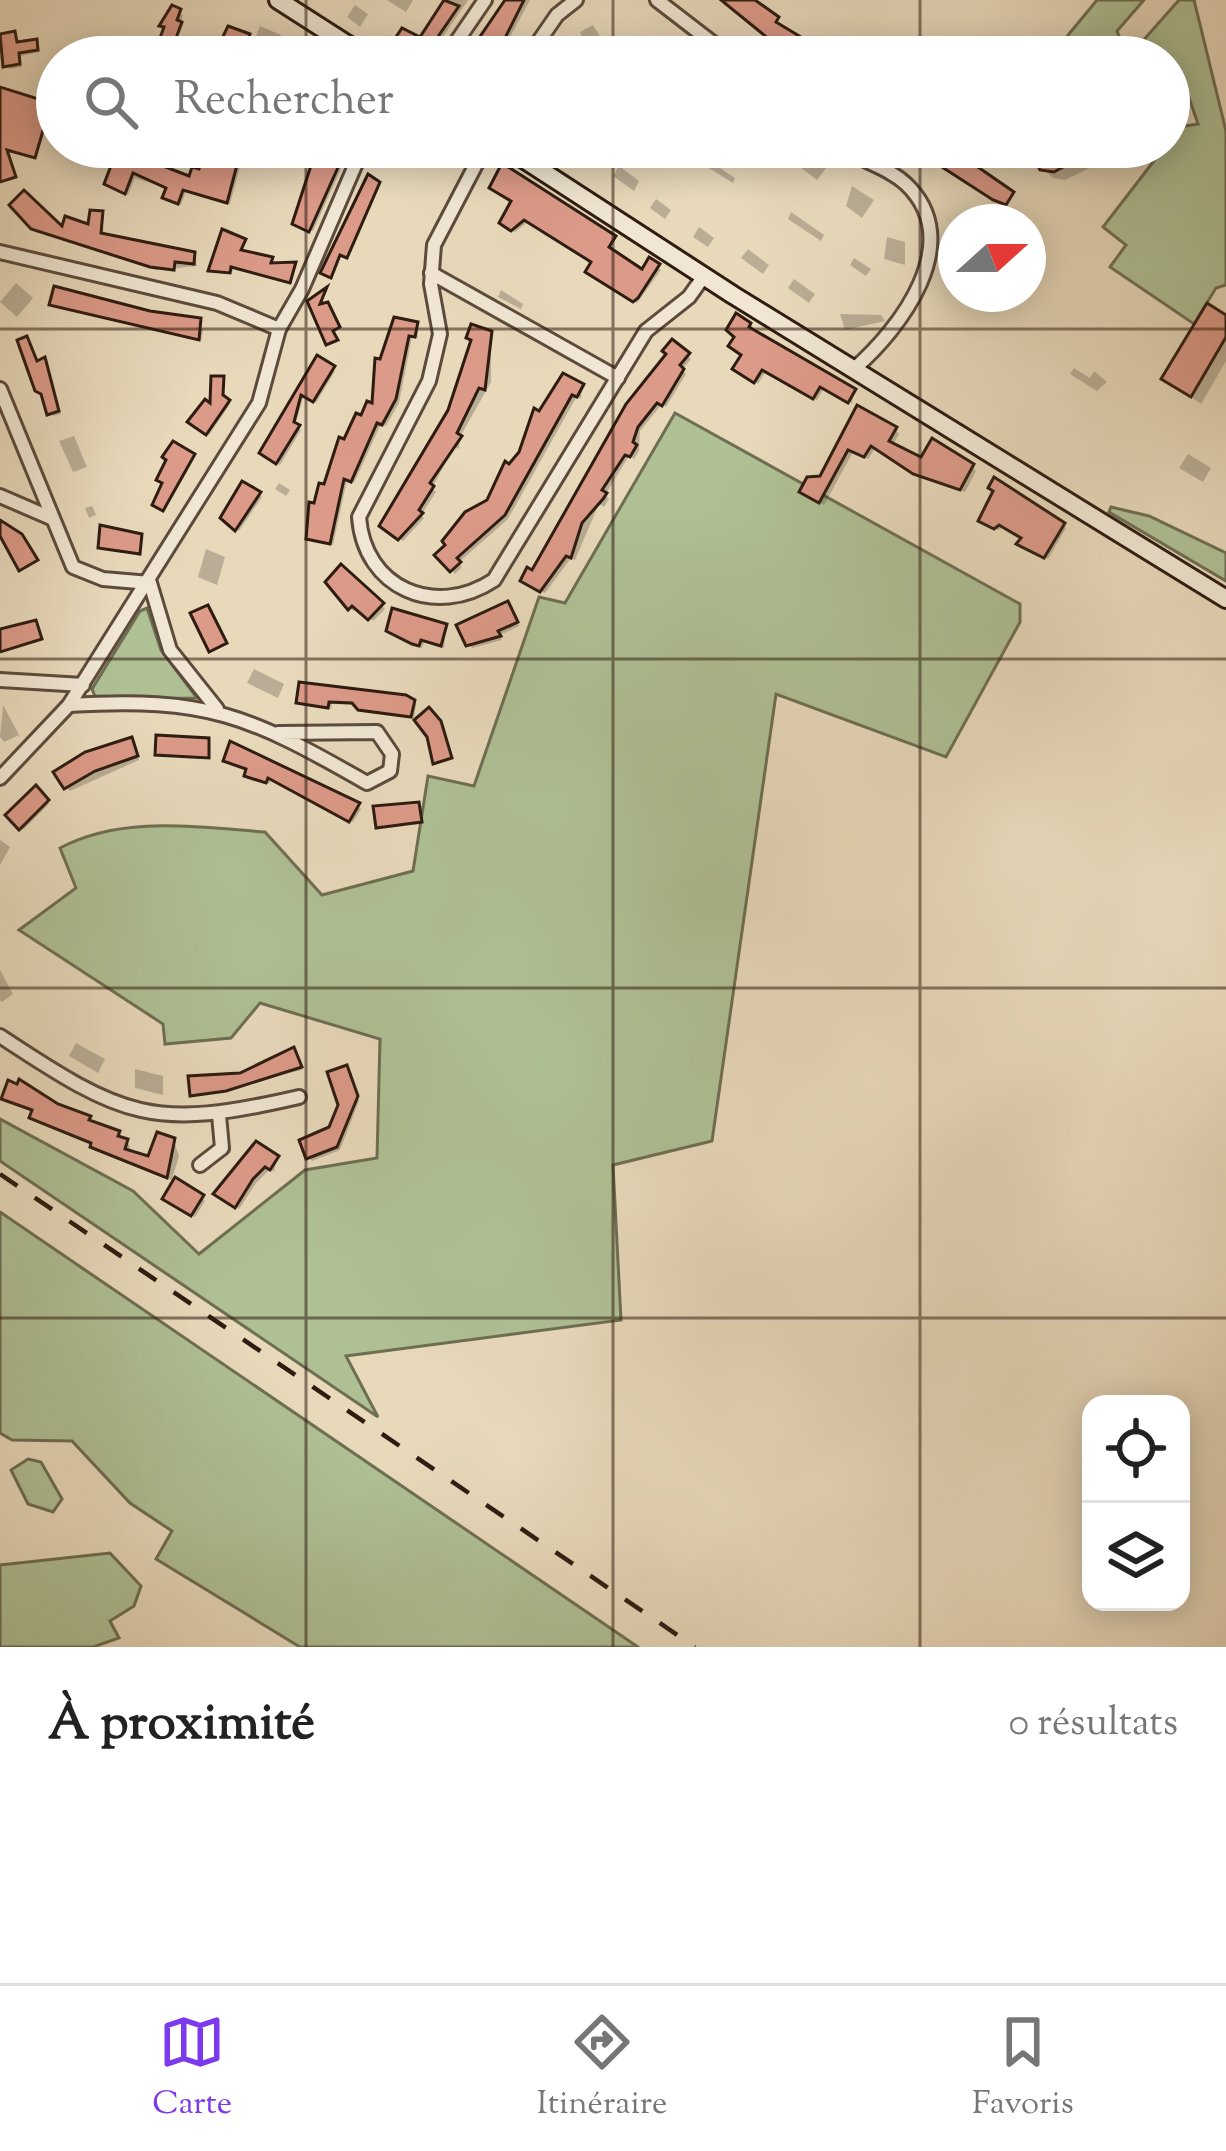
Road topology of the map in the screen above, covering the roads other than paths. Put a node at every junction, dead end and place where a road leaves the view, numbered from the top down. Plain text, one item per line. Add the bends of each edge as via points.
1 (278, 0) edge
2 (484, 0) edge
3 (576, 0) edge
4 (657, 0) edge
5 (334, 36) edge
6 (460, 36) edge
7 (542, 36) edge
8 (704, 36) edge
9 (354, 168) edge
10 (474, 168) edge
11 (537, 168) edge
12 (878, 168) edge
13 (0, 252) edge
14 (431, 273) junction
15 (704, 276) junction
16 (279, 329) junction
17 (854, 369) junction
18 (618, 377) junction
19 (0, 389) edge
20 (0, 496) edge
21 (51, 518) junction
22 (150, 583) junction
23 (1226, 599) edge
24 (0, 680) edge
25 (83, 685) junction
26 (69, 705) junction
27 (218, 710) junction
28 (278, 733) junction
29 (0, 778) edge
30 (0, 1036) edge
31 (299, 1096) dead end
32 (219, 1115) junction
33 (200, 1166) dead end

1 - 5 main road
2 - 6 street
3 - 7 street
4 - 8 street
9 - 16 street
10 - 14 street via 434,244
11 - 15 main road
12 - 17 street via 909,186 927,222 928,246 904,319
13 - 16 street via 218,303
14 - 18 street
14 - 18 street via 438,353 359,517 372,567 408,590 440,599 494,580
15 - 17 main road
15 - 18 street via 646,331
16 - 22 street via 259,403
17 - 23 main road
19 - 21 street
20 - 21 street
21 - 22 street via 73,567
22 - 25 street
22 - 27 street via 170,650
24 - 25 street
25 - 26 street
26 - 27 street via 146,701
26 - 29 street
27 - 28 street
28 - 28 street via 367,783 390,771 392,754 377,732
30 - 32 street via 89,1095 139,1111
31 - 32 street
32 - 33 street via 222,1148

